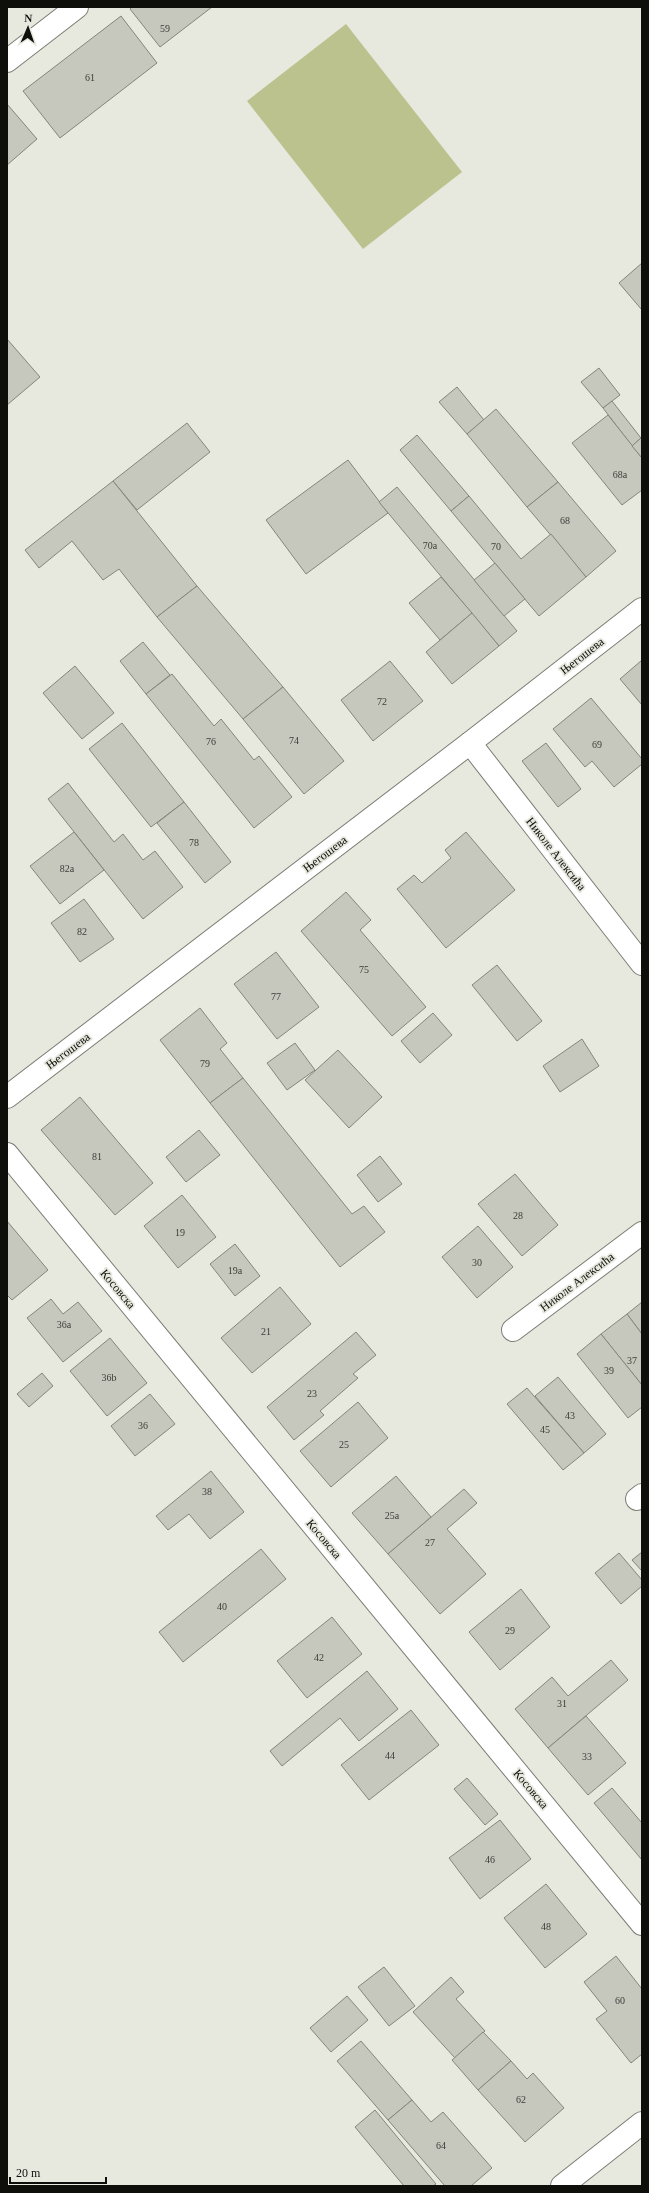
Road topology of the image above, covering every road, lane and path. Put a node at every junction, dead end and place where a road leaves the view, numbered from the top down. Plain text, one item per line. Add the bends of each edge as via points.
1 (77, 7) edge
2 (7, 61) edge
3 (642, 609) edge
4 (470, 743) junction
5 (642, 964) edge
6 (7, 1097) edge
7 (7, 1154) edge
8 (642, 1233) edge
9 (513, 1330) dead end
10 (642, 1924) edge
11 (642, 2123) edge
12 (562, 2186) edge

1 - 2 street
3 - 4 street, Његошева
4 - 5 street, Николе Алексића
4 - 6 street, Његошева
7 - 10 street, Косовска
8 - 9 street, Николе Алексића
11 - 12 street

